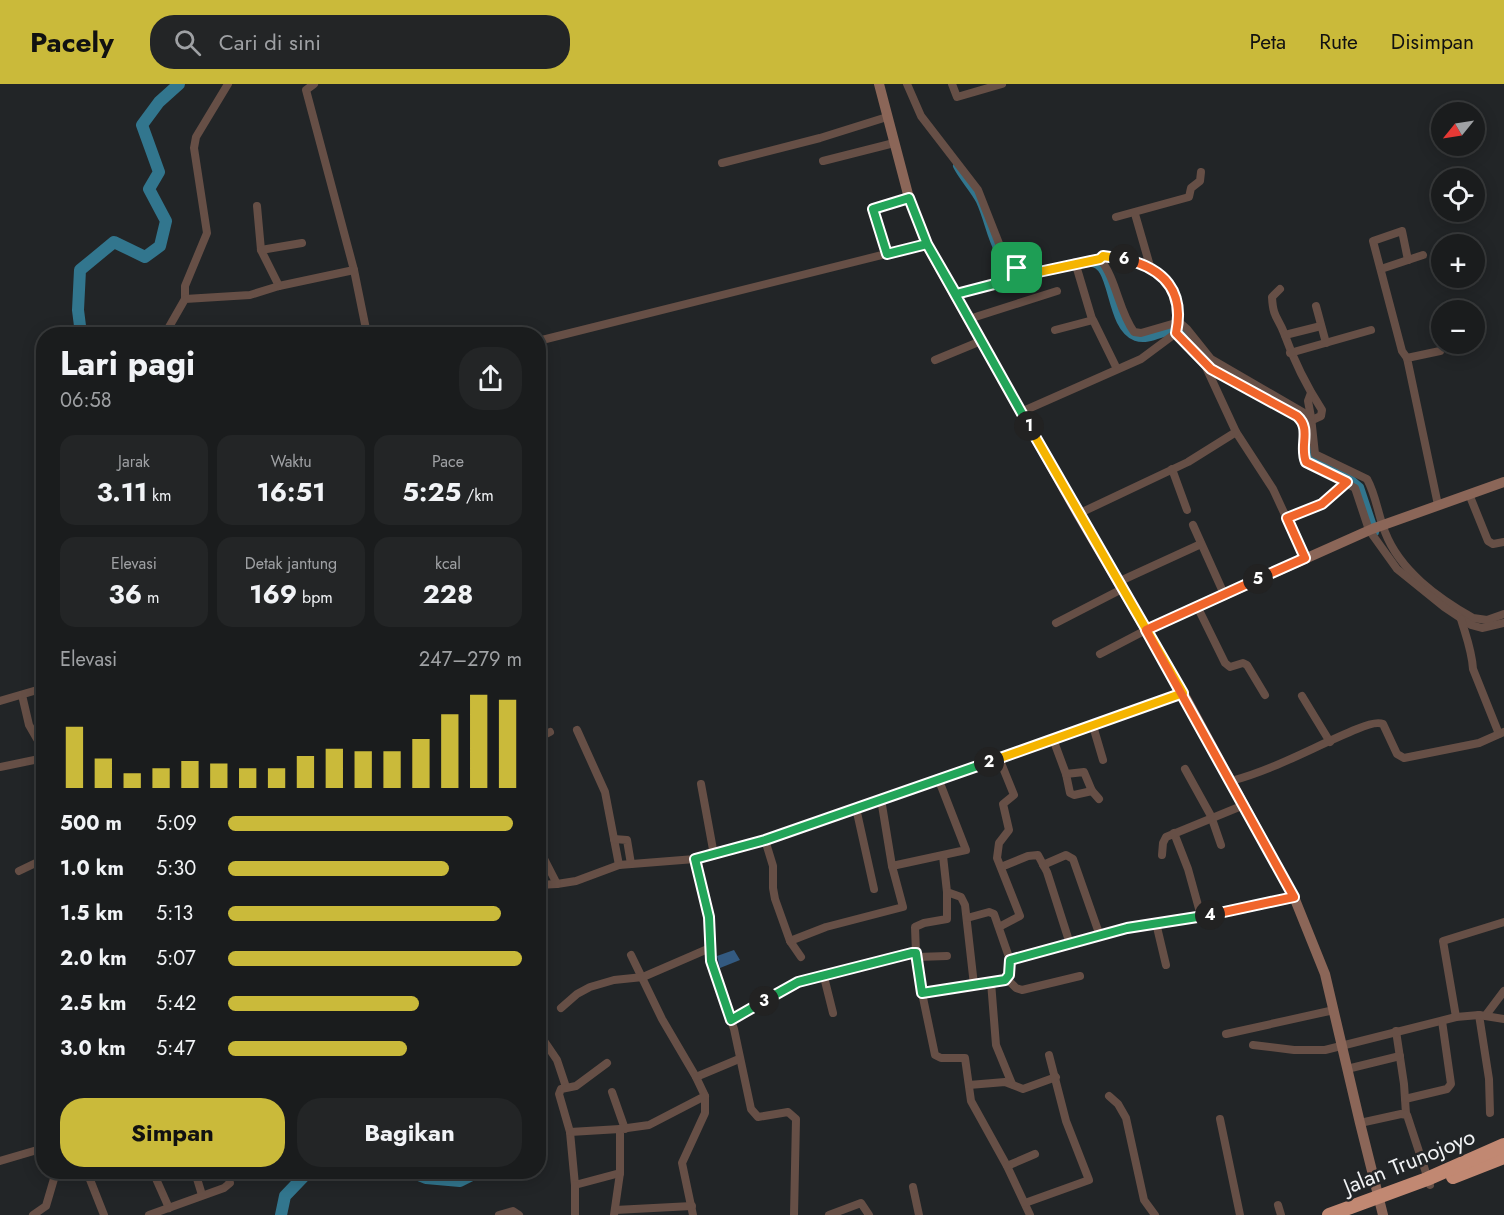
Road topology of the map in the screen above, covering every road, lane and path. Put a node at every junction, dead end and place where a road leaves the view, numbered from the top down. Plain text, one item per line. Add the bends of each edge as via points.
1 (228, 84) edge
2 (314, 84) edge
3 (879, 84) edge
4 (907, 84) edge
5 (952, 84) edge
6 (1002, 84) edge
7 (887, 117) junction
8 (894, 142) junction
9 (823, 161) dead end
10 (722, 163) dead end
11 (1201, 172) dead end
12 (909, 198) junction
13 (257, 206) dead end
14 (1135, 214) junction
15 (1116, 217) dead end
16 (302, 243) dead end
17 (927, 244) junction
18 (261, 250) junction
19 (887, 254) junction
20 (1423, 255) dead end
21 (1100, 259) junction
22 (1408, 260) junction
23 (1077, 266) junction
24 (1150, 266) junction
25 (1381, 269) junction
26 (354, 270) junction
27 (1016, 271) junction
28 (279, 286) junction
29 (1280, 289) dead end
30 (1056, 291) dead end
31 (956, 294) junction
32 (185, 299) junction
33 (1316, 306) dead end
34 (969, 319) junction
35 (1092, 319) junction
36 (1321, 326) junction
37 (169, 327) edge
38 (366, 327) edge
39 (1177, 328) junction
40 (1055, 330) dead end
41 (1371, 330) dead end
42 (1285, 335) junction
43 (546, 339) edge
44 (981, 341) junction
45 (1326, 343) junction
46 (1290, 353) junction
47 (1431, 353) edge
48 (1407, 358) junction
49 (936, 360) dead end
50 (1204, 364) junction
51 (1117, 369) junction
52 (1021, 412) junction
53 (1308, 421) junction
54 (1236, 432) junction
55 (1172, 469) junction
56 (1347, 482) junction
57 (1504, 482) edge
58 (1469, 494) junction
59 (1438, 505) junction
60 (1187, 510) dead end
61 (1078, 514) junction
62 (1287, 518) junction
63 (1193, 525) dead end
64 (1375, 527) junction
65 (1504, 542) edge
66 (1201, 544) junction
67 (1305, 558) junction
68 (1120, 586) junction
69 (1431, 592) junction
70 (1224, 594) junction
71 (1197, 606) junction
72 (1504, 614) edge
73 (1461, 619) junction
74 (1056, 623) dead end
75 (1504, 623) edge
76 (1146, 630) junction
77 (1100, 654) dead end
78 (36, 691) edge
79 (1183, 693) junction
80 (22, 695) junction
81 (1265, 695) dead end
82 (1302, 696) dead end
83 (0, 701) edge
84 (1093, 726) junction
85 (577, 730) dead end
86 (550, 732) dead end
87 (1502, 733) edge
88 (546, 734) edge
89 (36, 737) edge
90 (1053, 739) junction
91 (1330, 742) junction
92 (999, 758) junction
93 (36, 760) edge
94 (1103, 760) dead end
95 (0, 767) edge
96 (1185, 769) dead end
97 (1066, 774) junction
98 (938, 778) junction
99 (1231, 781) junction
100 (701, 784) dead end
101 (1092, 791) junction
102 (881, 799) junction
103 (1099, 799) dead end
104 (1244, 805) junction
105 (856, 808) junction
106 (1212, 819) junction
107 (1174, 833) junction
108 (614, 839) junction
109 (765, 840) junction
110 (1221, 845) dead end
111 (714, 855) junction
112 (1162, 855) dead end
113 (943, 856) junction
114 (695, 859) junction
115 (36, 863) edge
116 (546, 863) edge
117 (631, 864) junction
118 (619, 865) junction
119 (1043, 865) junction
120 (892, 866) junction
121 (1001, 867) junction
122 (19, 871) dead end
123 (557, 884) junction
124 (546, 885) edge
125 (874, 889) dead end
126 (947, 892) junction
127 (1294, 897) junction
128 (1201, 916) junction
129 (967, 918) junction
130 (1504, 922) edge
131 (1156, 923) junction
132 (999, 927) junction
133 (1100, 936) junction
134 (790, 941) junction
135 (1070, 944) junction
136 (710, 948) junction
137 (631, 955) dead end
138 (916, 955) junction
139 (947, 956) dead end
140 (801, 957) dead end
141 (1010, 960) junction
142 (1166, 965) dead end
143 (1080, 976) dead end
144 (643, 977) junction
145 (824, 977) junction
146 (1007, 979) junction
147 (992, 982) junction
148 (974, 985) junction
149 (1504, 991) edge
150 (922, 993) junction
151 (561, 1008) dead end
152 (1334, 1010) junction
153 (833, 1013) dead end
154 (1482, 1015) junction
155 (1456, 1017) junction
156 (1504, 1019) edge
157 (731, 1020) junction
158 (1442, 1021) junction
159 (1396, 1031) junction
160 (1226, 1034) dead end
161 (546, 1044) edge
162 (1253, 1045) dead end
163 (1341, 1045) junction
164 (1049, 1055) dead end
165 (1400, 1056) junction
166 (739, 1059) junction
167 (607, 1063) dead end
168 (1347, 1069) junction
169 (696, 1077) junction
170 (1056, 1077) junction
171 (1012, 1084) junction
172 (969, 1085) junction
173 (566, 1087) junction
174 (612, 1092) dead end
175 (705, 1096) junction
176 (1109, 1096) dead end
177 (1405, 1099) junction
178 (1490, 1113) dead end
179 (1406, 1114) junction
180 (1220, 1119) dead end
181 (1359, 1124) junction
182 (622, 1129) junction
183 (570, 1132) junction
184 (1504, 1145) edge
185 (36, 1150) edge
186 (1035, 1154) dead end
187 (1504, 1157) edge
188 (0, 1161) edge
189 (1007, 1166) junction
190 (620, 1173) junction
191 (54, 1179) edge
192 (90, 1179) edge
193 (156, 1179) edge
194 (197, 1179) edge
195 (230, 1179) edge
196 (1428, 1182) junction
197 (575, 1185) junction
198 (913, 1187) dead end
199 (202, 1196) junction
200 (1025, 1203) junction
201 (1278, 1205) dead end
202 (1381, 1205) edge
203 (169, 1208) junction
204 (693, 1211) edge
205 (615, 1213) edge
206 (35, 1215) edge
207 (104, 1215) edge
208 (149, 1215) edge
209 (498, 1215) edge
210 (519, 1215) edge
211 (575, 1215) edge
212 (794, 1215) edge
213 (829, 1215) edge
214 (869, 1215) edge
215 (919, 1215) edge
216 (1030, 1215) edge
217 (1155, 1215) edge
218 (1240, 1215) edge
219 (1281, 1215) edge
220 (1329, 1215) edge
221 (1352, 1215) edge

1 - 32 street via 196,137 194,148 207,230 185,286
2 - 26 street via 306,90
3 - 7 main road
4 - 27 street via 928,125 971,178 983,199 997,241
5 - 6 street via 957,97
7 - 8 main road
7 - 10 street
8 - 9 street
8 - 12 main road
11 - 14 street via 1189,197
12 - 17 main road
12 - 19 street via 873,209
13 - 18 street
14 - 15 street
14 - 24 street
16 - 18 street
17 - 19 street
17 - 31 main road
18 - 28 street
19 - 43 street
20 - 22 street
21 - 23 street
21 - 24 street via 1110,256
21 - 39 street via 1134,332
22 - 25 street
22 - 25 street via 1402,231 1378,238 1373,241
23 - 27 street via 1034,273
23 - 35 street
24 - 39 street via 1172,287
25 - 48 street
26 - 28 street
26 - 38 street
27 - 31 street via 1008,281
28 - 32 street via 249,295
29 - 42 street via 1273,295 1273,311
30 - 34 street
31 - 34 main road
32 - 37 street
33 - 36 street
34 - 44 main road
35 - 40 street
35 - 51 street
36 - 42 street
36 - 45 street
39 - 50 street
39 - 51 street via 1148,356
39 - 53 street via 1187,329 1211,358
41 - 45 street
42 - 46 street
44 - 49 street
44 - 52 main road
45 - 46 street
46 - 53 street via 1311,393
47 - 48 street
48 - 59 street
50 - 53 street
50 - 54 street
51 - 52 street
52 - 61 main road
53 - 56 street via 1303,454 1306,462
53 - 64 street via 1315,454 1367,479
54 - 55 street
54 - 62 street
55 - 60 street
55 - 61 street
56 - 62 street via 1322,504
56 - 64 street via 1357,492
57 - 58 main road
58 - 59 main road
58 - 65 street via 1488,541
59 - 64 main road
61 - 68 main road
62 - 67 street
63 - 66 street
64 - 67 main road
64 - 69 street via 1400,561
64 - 69 street via 1397,569
66 - 68 street
66 - 70 street
67 - 70 main road
68 - 74 street
68 - 76 main road
69 - 72 street via 1473,618 1487,620
69 - 73 street
70 - 71 main road
71 - 76 main road
71 - 81 street via 1225,663 1230,667 1247,664
73 - 75 street via 1479,628
73 - 87 street via 1469,637 1473,669
76 - 77 street
76 - 79 main road
78 - 80 street
79 - 84 street
79 - 99 main road
80 - 83 street
80 - 89 street
82 - 91 street
84 - 90 street
84 - 94 street
85 - 108 street via 605,792
86 - 88 street
87 - 91 street via 1479,744 1404,758 1381,722
90 - 92 street
90 - 97 street
91 - 99 street
92 - 98 street
92 - 121 street via 1014,795 1004,804 1009,829 997,852
93 - 95 street
96 - 106 street
97 - 101 street via 1084,772
97 - 101 street via 1072,795
98 - 102 street
98 - 113 street via 966,849
99 - 104 main road
100 - 111 street
101 - 103 street
102 - 105 street
102 - 120 street
104 - 106 street
104 - 127 main road
105 - 109 street
105 - 125 street
106 - 107 street
106 - 110 street
107 - 112 street via 1164,839
107 - 128 street
108 - 117 street via 627,840
108 - 118 street
109 - 111 street
109 - 134 street via 773,866 773,892
111 - 114 street
113 - 120 street
113 - 126 street
114 - 117 street
114 - 136 street via 709,917
115 - 122 street
116 - 123 street
117 - 118 street
118 - 123 street
119 - 121 street via 1036,854
119 - 133 street via 1066,855 1073,859
119 - 135 street
120 - 134 street via 903,908 826,927
121 - 132 street via 1020,916
123 - 124 street
126 - 129 street via 963,899
126 - 138 street via 946,920 915,927
127 - 128 street
127 - 152 main road via 1325,974
128 - 131 street
129 - 132 street via 992,912
129 - 148 street
130 - 155 street via 1443,941
131 - 133 street
131 - 142 street
132 - 141 street
133 - 135 street
134 - 140 street
135 - 141 street
136 - 144 street
136 - 157 street
137 - 144 street
138 - 139 street
138 - 145 street via 893,956
138 - 150 street
141 - 146 street
143 - 146 street via 1022,990
144 - 151 street via 590,987
144 - 169 street
145 - 153 street
145 - 157 street via 794,984
146 - 147 street
147 - 148 street
147 - 171 street via 996,1045
148 - 150 street
149 - 154 street
150 - 172 street via 935,1055 948,1059 964,1057
152 - 160 street
152 - 163 main road
154 - 155 street
154 - 156 street
154 - 178 street
155 - 158 street
157 - 166 street
158 - 159 street
158 - 177 street via 1451,1084 1447,1089
159 - 163 street
159 - 165 street
161 - 173 street via 557,1060
162 - 163 street via 1317,1050
163 - 168 main road
164 - 170 street
165 - 168 street
165 - 177 street
166 - 169 street
166 - 212 street via 754,1115 788,1112 796,1119
167 - 173 street via 576,1086
168 - 181 main road
169 - 175 street
170 - 171 street via 1023,1089
170 - 200 street via 1066,1121 1089,1180
171 - 172 street
172 - 189 street via 975,1110
173 - 183 street via 559,1094
174 - 182 street
175 - 182 street via 649,1125
175 - 204 street via 705,1113 682,1162
176 - 217 street via 1126,1119 1144,1200
177 - 179 street
179 - 181 street
179 - 196 street
180 - 218 street
181 - 202 main road
182 - 183 street
182 - 190 street
183 - 197 street
184 - 196 highway, Jalan Trunojoyo
185 - 188 street
186 - 189 street
187 - 196 highway, Jalan Trunojoyo
189 - 200 street
190 - 197 street
190 - 205 street
191 - 206 street via 46,1206
192 - 207 street
193 - 203 street
194 - 199 street
195 - 199 street via 227,1187
196 - 202 highway, Jalan Trunojoyo
197 - 211 street
198 - 215 street
199 - 203 street
200 - 216 street
201 - 219 street
202 - 220 highway, Jalan Trunojoyo
202 - 221 highway, Jalan Trunojoyo
203 - 208 street
204 - 205 street
209 - 210 street via 513,1211
213 - 214 street via 861,1203

